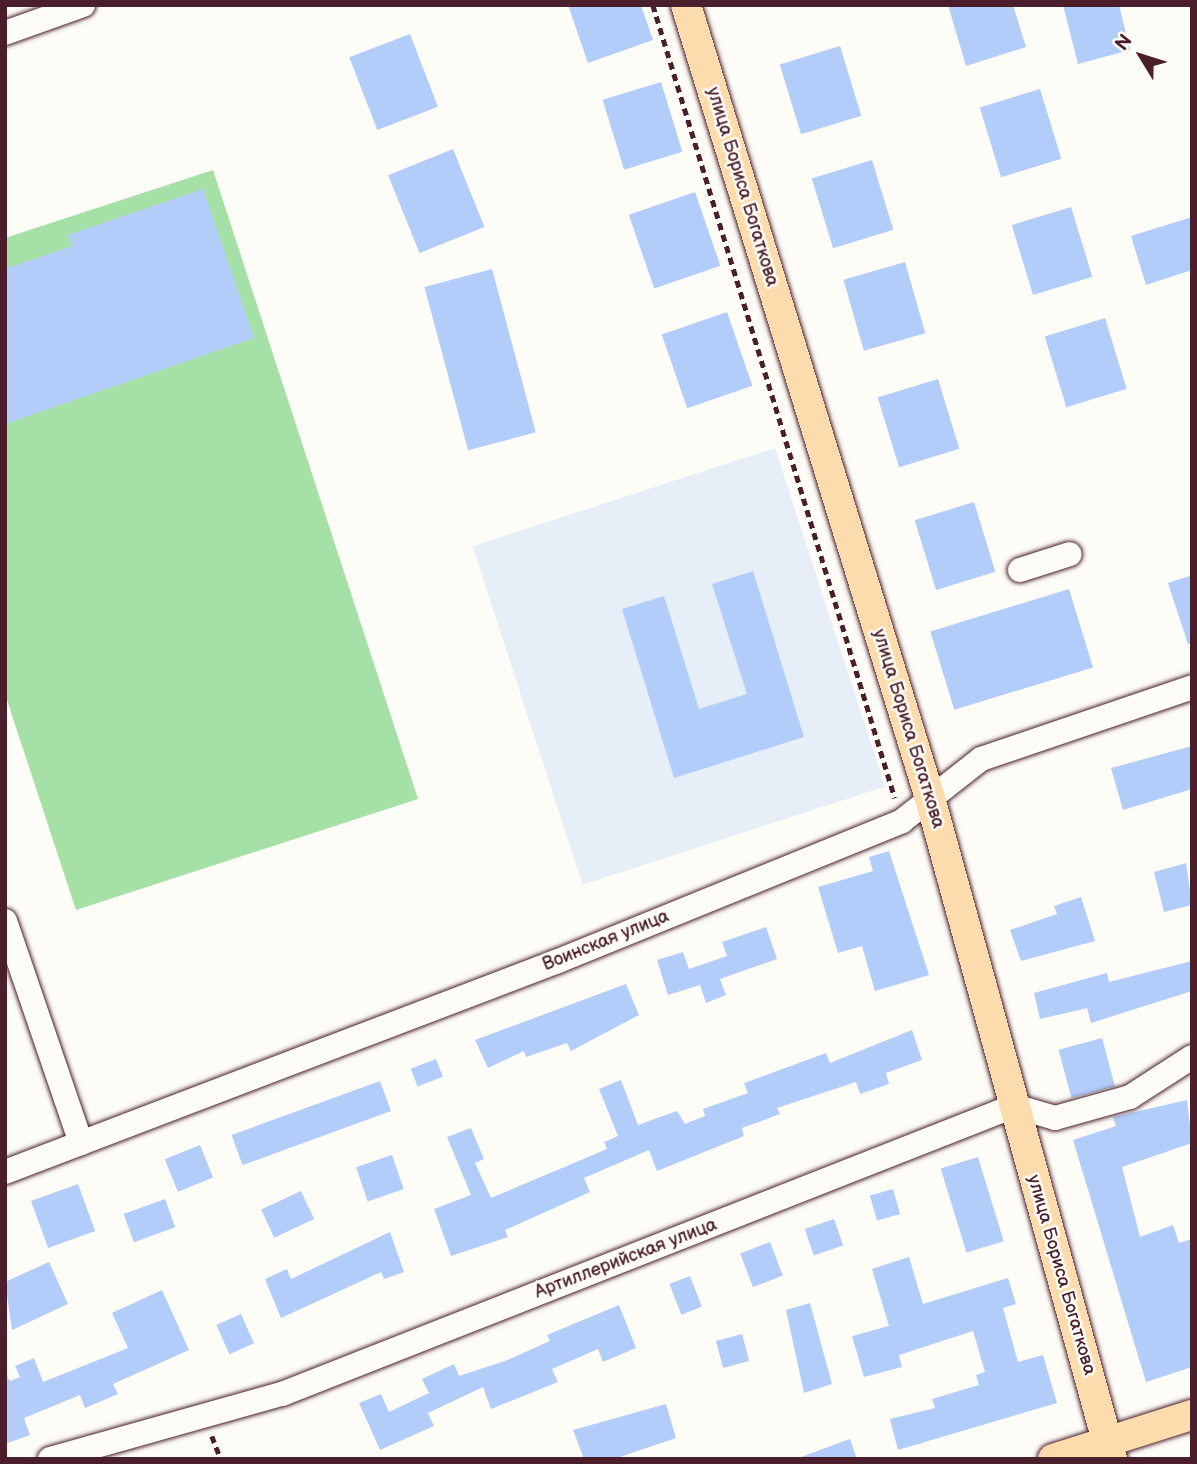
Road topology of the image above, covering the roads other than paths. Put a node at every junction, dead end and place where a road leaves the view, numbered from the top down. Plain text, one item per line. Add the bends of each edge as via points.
1 (83, 5) edge
2 (686, 5) edge
3 (5, 33) edge
4 (1070, 554) dead end
5 (1020, 570) dead end
6 (1192, 687) edge
7 (930, 798) junction
8 (5, 920) edge
9 (1192, 1057) edge
10 (1014, 1107) junction
11 (81, 1143) junction
12 (5, 1172) edge
13 (1192, 1415) edge
14 (1109, 1450) edge
15 (50, 1459) edge
16 (1053, 1459) edge

1 - 3 street
2 - 7 main road, улица Бориса Богаткова
4 - 5 street
6 - 7 street, Воинская улица via 981,759
7 - 10 main road, улица Бориса Богаткова
7 - 11 street, Воинская улица via 902,821 558,961
8 - 11 street
9 - 10 street via 1129,1097 1080,1111 1055,1118
10 - 14 main road, улица Бориса Богаткова
10 - 15 street, Артиллерийская улица via 282,1394
11 - 12 street, Воинская улица
13 - 14 main road
14 - 16 main road

